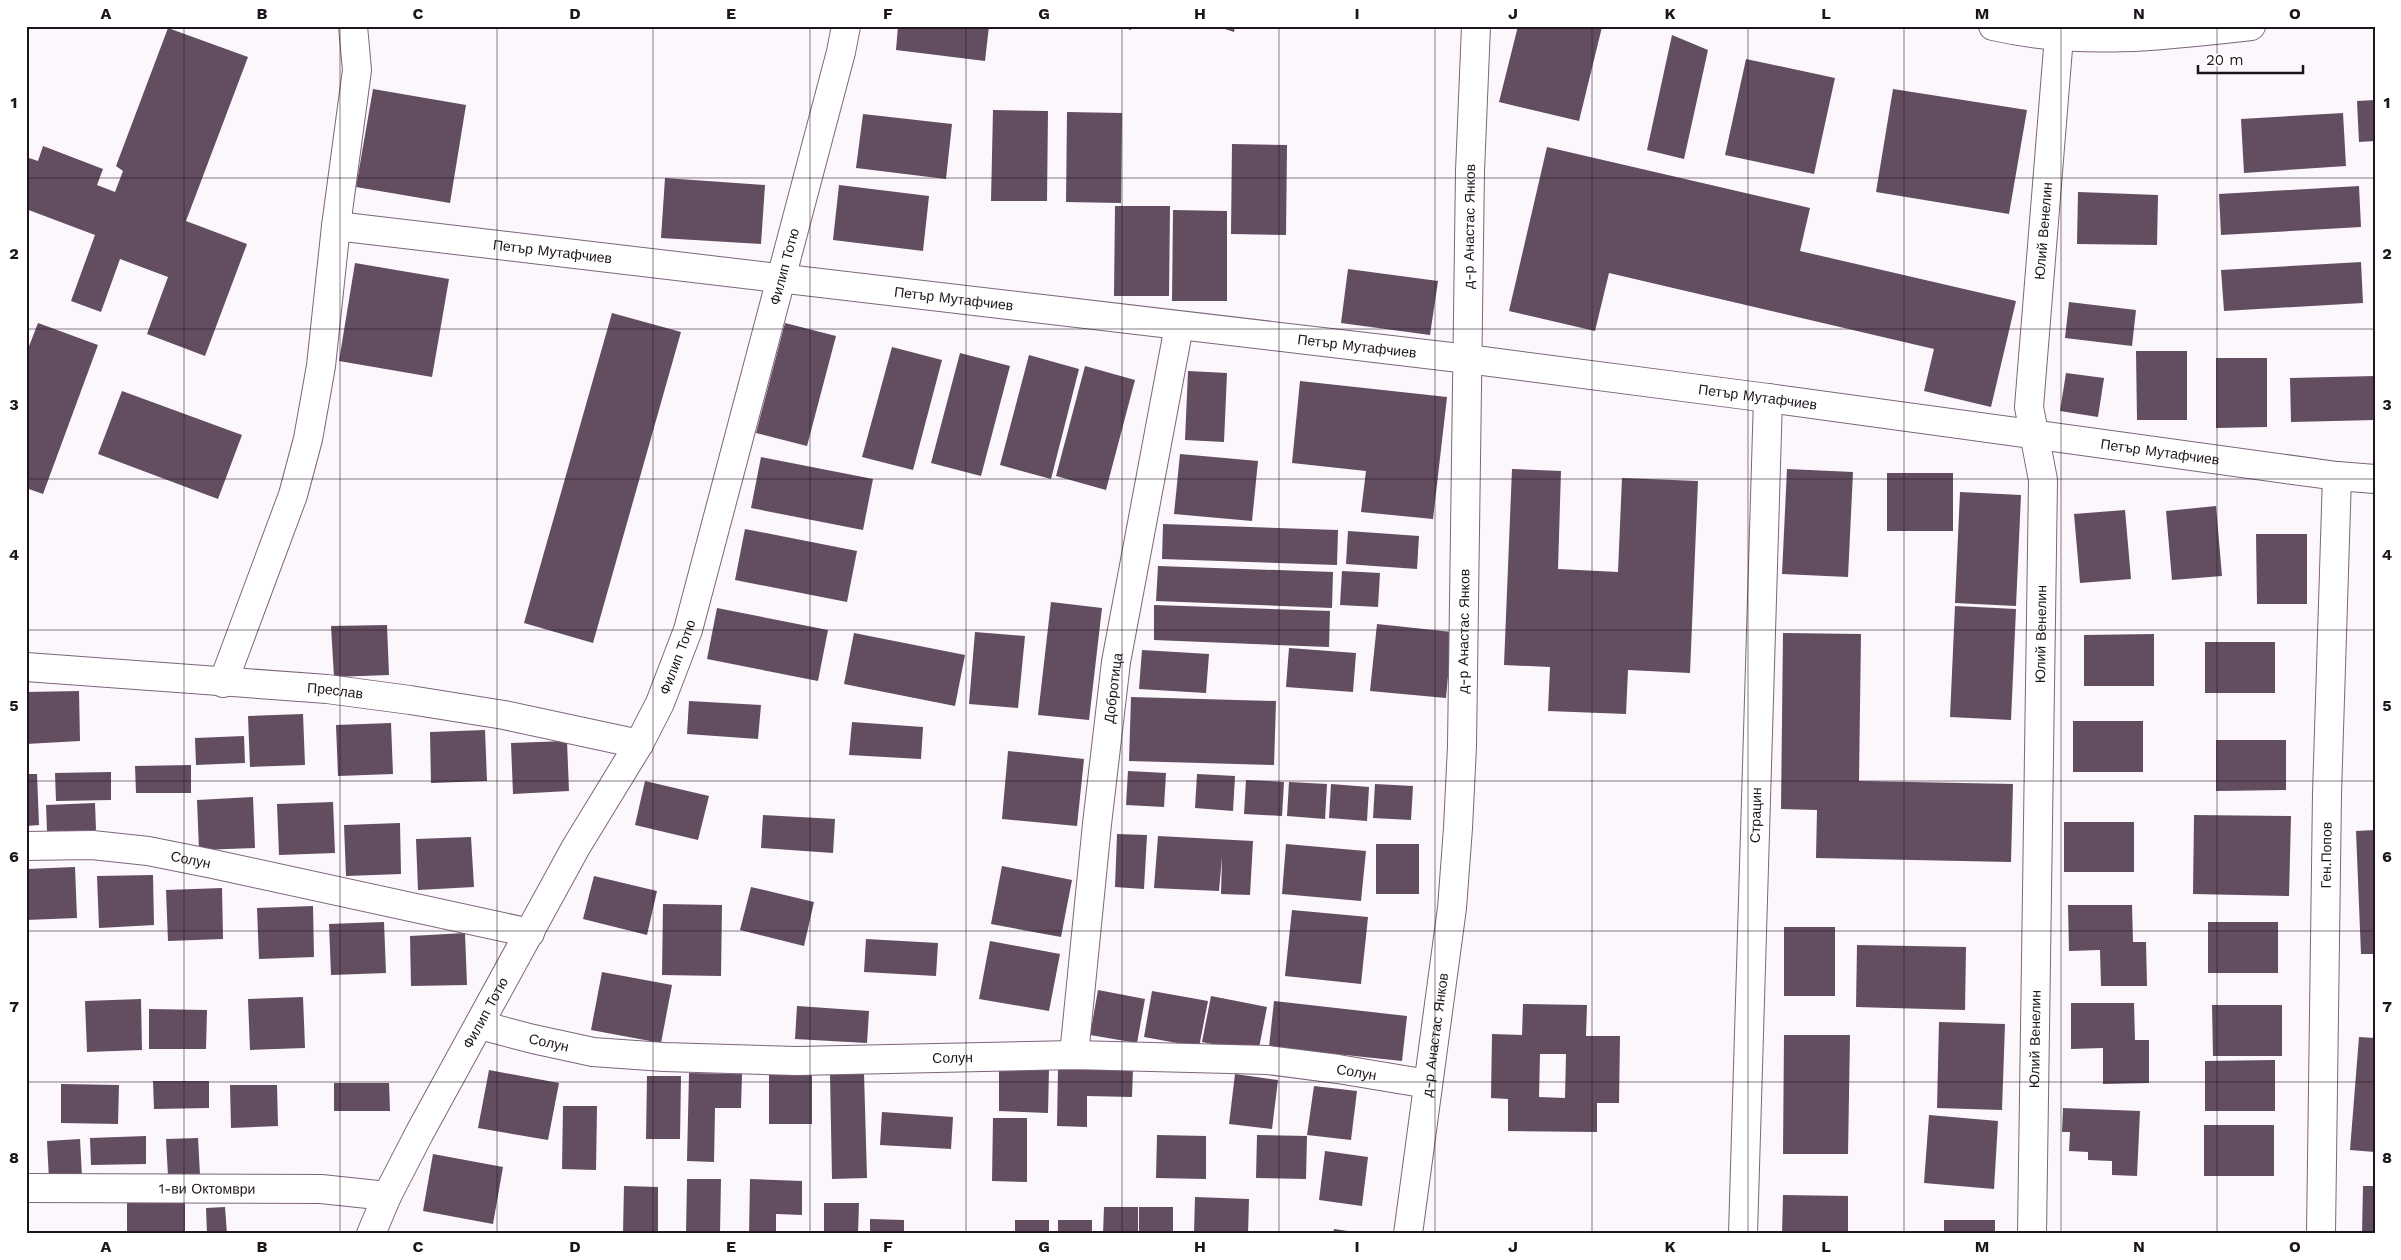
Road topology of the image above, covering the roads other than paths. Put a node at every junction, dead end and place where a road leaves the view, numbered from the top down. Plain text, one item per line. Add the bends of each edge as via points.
1 (353, 26) edge
2 (846, 26) edge
3 (1476, 26) edge
4 (1993, 26) edge
5 (2250, 26) edge
6 (2059, 36) junction
7 (336, 226) junction
8 (781, 280) junction
9 (1179, 326) junction
10 (1468, 359) junction
11 (1768, 398) junction
12 (2034, 435) junction
13 (2338, 476) junction
14 (2375, 479) edge
15 (26, 667) edge
16 (223, 683) junction
17 (639, 744) junction
18 (26, 846) edge
19 (530, 933) junction
20 (480, 1025) junction
21 (1074, 1055) junction
22 (1428, 1084) junction
23 (26, 1188) edge
24 (387, 1196) junction
25 (371, 1234) edge
26 (1408, 1234) edge
27 (1743, 1234) edge
28 (2032, 1234) edge
29 (2321, 1234) edge

1 - 7 street via 357,70
2 - 8 street, Филип Тотю via 842,52
3 - 10 street, д-р Анастас Янков via 1470,171
4 - 6 street
5 - 6 street via 2117,39
6 - 12 street, Юлий Венелин via 2029,407
7 - 8 street, Петър Мутафчиев
7 - 16 street via 321,366 308,439 293,495
8 - 9 street, Петър Мутафчиев
8 - 17 street, Филип Тотю via 688,630 668,685
9 - 10 street, Петър Мутафчиев
9 - 21 street, Добротица via 1116,662
10 - 11 street, Петър Мутафчиев
10 - 22 street, д-р Анастас Янков via 1458,828 1452,908
11 - 12 street, Петър Мутафчиев
11 - 27 street, Страцин
12 - 13 street, Петър Мутафчиев
12 - 28 street, Юлий Венелин via 2043,480
13 - 14 street, Петър Мутафчиев
13 - 29 street, Ген.Попов via 2327,794
15 - 16 street, Преслав
16 - 17 street, Преслав via 327,689 410,700 504,715
17 - 19 street, Филип Тотю via 576,847
18 - 19 street, Солун via 92,845 148,851
19 - 20 street, Филип Тотю
20 - 21 street, Солун via 592,1052 664,1057 797,1061
20 - 24 street, Филип Тотю
21 - 22 street, Солун via 1268,1060
22 - 26 street, д-р Анастас Янков
23 - 24 street, 1-ви Октомври via 321,1189
24 - 25 street, Филип Тотю

